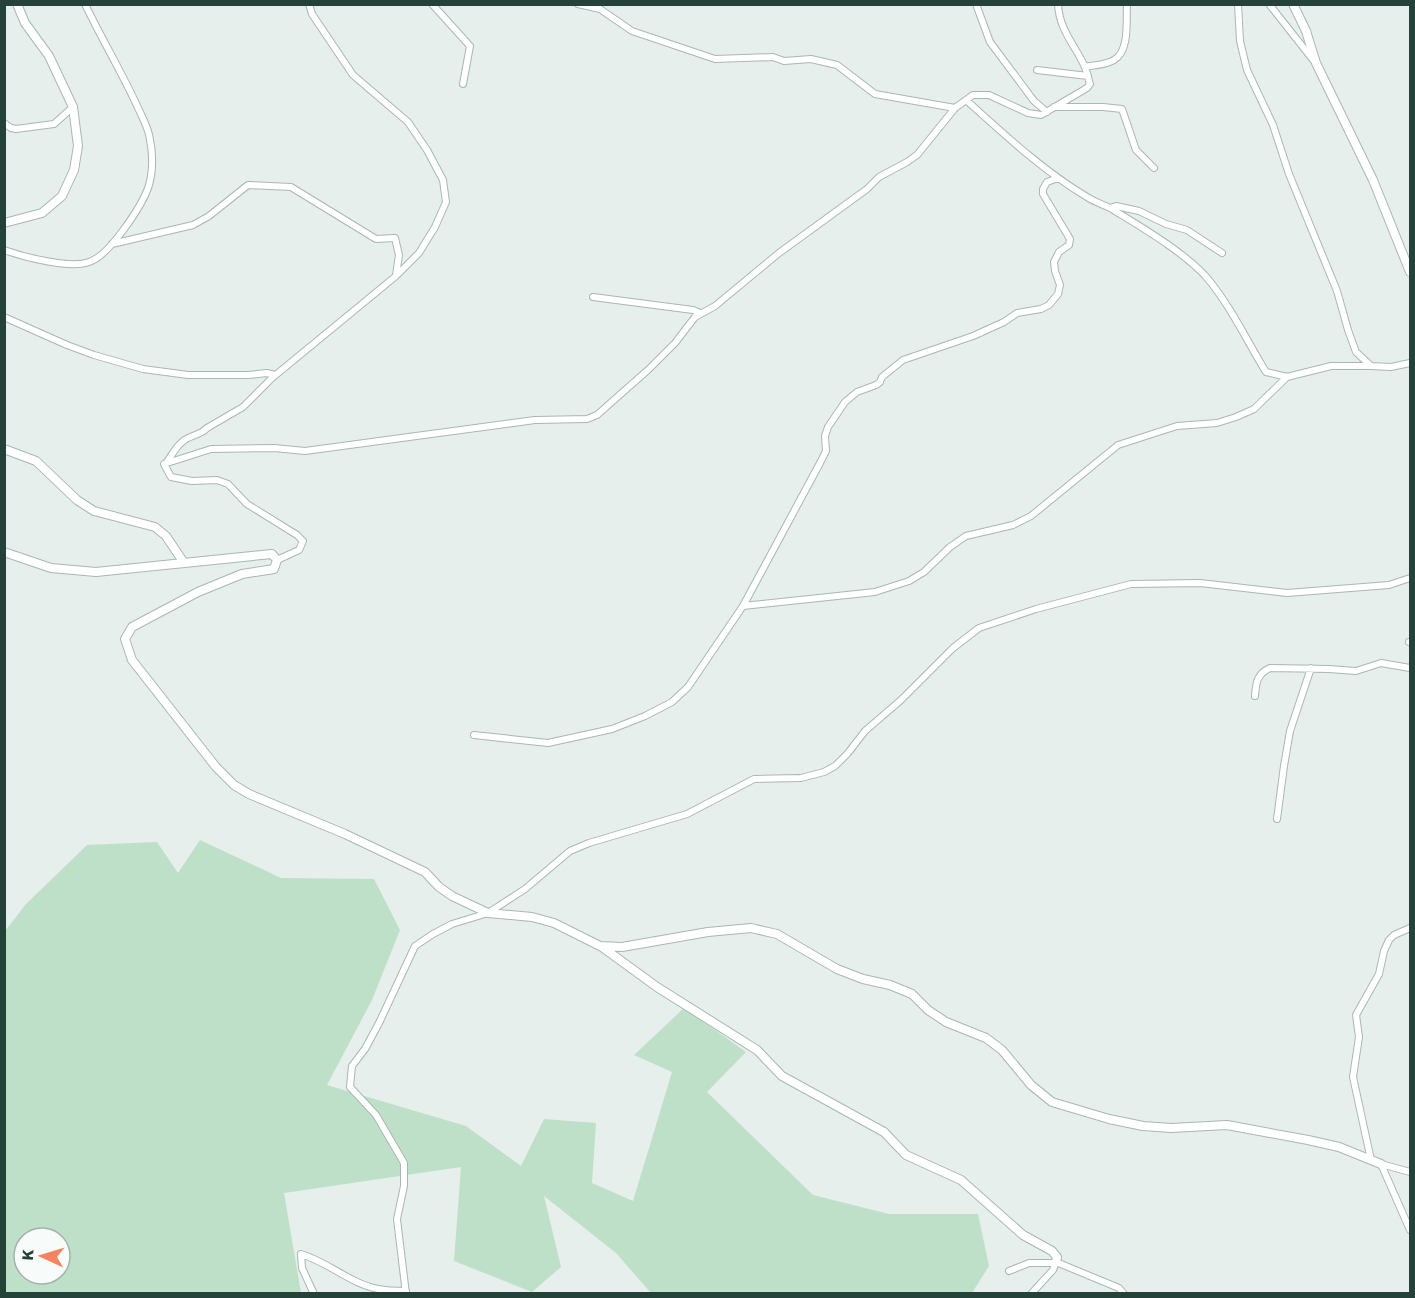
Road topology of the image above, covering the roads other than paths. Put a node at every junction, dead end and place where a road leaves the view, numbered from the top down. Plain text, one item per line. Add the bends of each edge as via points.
1 (17, 4) edge
2 (85, 4) edge
3 (309, 4) edge
4 (432, 4) edge
5 (578, 4) edge
6 (976, 4) edge
7 (1058, 4) edge
8 (1127, 4) edge
9 (1238, 4) edge
10 (1269, 4) edge
11 (1293, 4) edge
12 (1316, 63) junction
13 (1085, 66) junction
14 (1037, 70) dead end
15 (1088, 76) junction
16 (464, 84) dead end
17 (966, 100) junction
18 (73, 107) junction
19 (1054, 107) junction
20 (955, 108) junction
21 (1047, 112) junction
22 (4, 123) edge
23 (1154, 168) dead end
24 (1058, 178) junction
25 (1110, 208) junction
26 (4, 224) edge
27 (112, 244) junction
28 (4, 250) edge
29 (1222, 253) dead end
30 (1410, 272) edge
31 (396, 276) junction
32 (593, 297) dead end
33 (700, 313) junction
34 (4, 317) edge
35 (1410, 363) edge
36 (1371, 366) junction
37 (275, 375) junction
38 (1287, 377) junction
39 (4, 449) edge
40 (164, 464) junction
41 (4, 552) edge
42 (277, 560) junction
43 (184, 563) junction
44 (1410, 578) edge
45 (743, 606) junction
46 (1311, 668) junction
47 (1410, 668) edge
48 (1255, 696) dead end
49 (474, 735) dead end
50 (1277, 819) dead end
51 (488, 913) junction
52 (1410, 928) edge
53 (600, 946) junction
54 (1371, 1160) junction
55 (1381, 1164) junction
56 (1410, 1172) edge
57 (1410, 1230) edge
58 (1056, 1262) junction
59 (1009, 1271) dead end
60 (406, 1292) edge
61 (314, 1293) edge
62 (1031, 1293) edge
63 (1125, 1293) edge

1 - 18 street via 25,23 49,56
2 - 27 street via 128,86 150,139 151,174 146,195
3 - 31 street via 353,75 408,122 443,180 446,202 435,226 419,252
4 - 16 street via 470,46
5 - 20 street via 600,9 632,30 715,59 811,59 837,65 875,94
6 - 21 street via 990,42 1034,101
7 - 13 street via 1064,32
8 - 13 street via 1119,57 1112,62
9 - 36 street via 1240,41 1247,70 1273,125 1337,291 1356,352
10 - 12 street
11 - 12 street
12 - 30 street via 1373,180
13 - 15 street
14 - 15 street
15 - 19 street via 1087,88
17 - 20 street
17 - 21 street via 972,95 989,95 1028,113
17 - 24 street
18 - 22 street via 54,124 16,129
18 - 26 street via 78,146 74,170 62,196 42,213
19 - 21 street
19 - 23 street via 1122,109 1136,150
20 - 33 street via 917,155 879,177 715,306
24 - 25 street
24 - 45 street via 1047,182 1043,194 1070,239 1054,262 1060,285 1058,294 1041,309 1017,313 973,336 903,360 880,382 845,402 828,427 826,451 820,463
25 - 29 street via 1139,211 1187,230
25 - 38 street via 1183,256 1207,278 1266,372
27 - 28 street via 99,258 87,263 44,261
27 - 31 street via 193,225 248,185 291,187 376,239 395,238 399,255
31 - 37 street
32 - 33 street
33 - 40 street via 649,369 604,411 587,419 535,420 305,451 211,449
34 - 37 street via 67,345 143,369 188,375
35 - 36 street
36 - 38 street via 1332,366
37 - 40 street via 243,407 181,442
38 - 45 street via 1254,409 1236,417 1217,423 1177,426 1118,445 1031,516 1013,525 966,536 909,581 875,592
39 - 43 street via 36,461 94,511 155,527
40 - 42 street via 171,477 228,484 247,504 303,541 299,550
41 - 43 street via 51,568 96,572
42 - 43 street via 272,554
42 - 51 street via 274,569 242,574 132,627 125,639 132,660 216,767 234,784 425,873 452,896
44 - 51 street via 1389,585 1287,593 1200,583 1131,584 1001,620 980,628 953,648 829,769 801,778 754,779 687,814 570,850 525,889
45 - 49 street via 688,687 672,702 645,716 612,729 548,743
46 - 47 street via 1356,671 1381,663
46 - 48 street via 1263,671 1258,676
46 - 50 street via 1290,731
51 - 53 street via 554,923
51 - 60 street via 452,924 415,946 350,1075 350,1087 376,1115 404,1163 398,1219
52 - 54 street via 1389,940 1379,974 1356,1015 1359,1037 1353,1077
53 - 54 street via 622,947 751,928 777,934 837,969 912,994 946,1022 986,1038 1052,1102 1143,1126 1227,1125 1339,1147
53 - 58 street via 757,1050 782,1076 884,1132 906,1155 961,1180 1023,1235 1052,1251
54 - 55 street
55 - 56 street
55 - 57 street
58 - 59 street via 1029,1263
58 - 62 street
58 - 63 street
60 - 61 street via 377,1289 301,1254 302,1268

